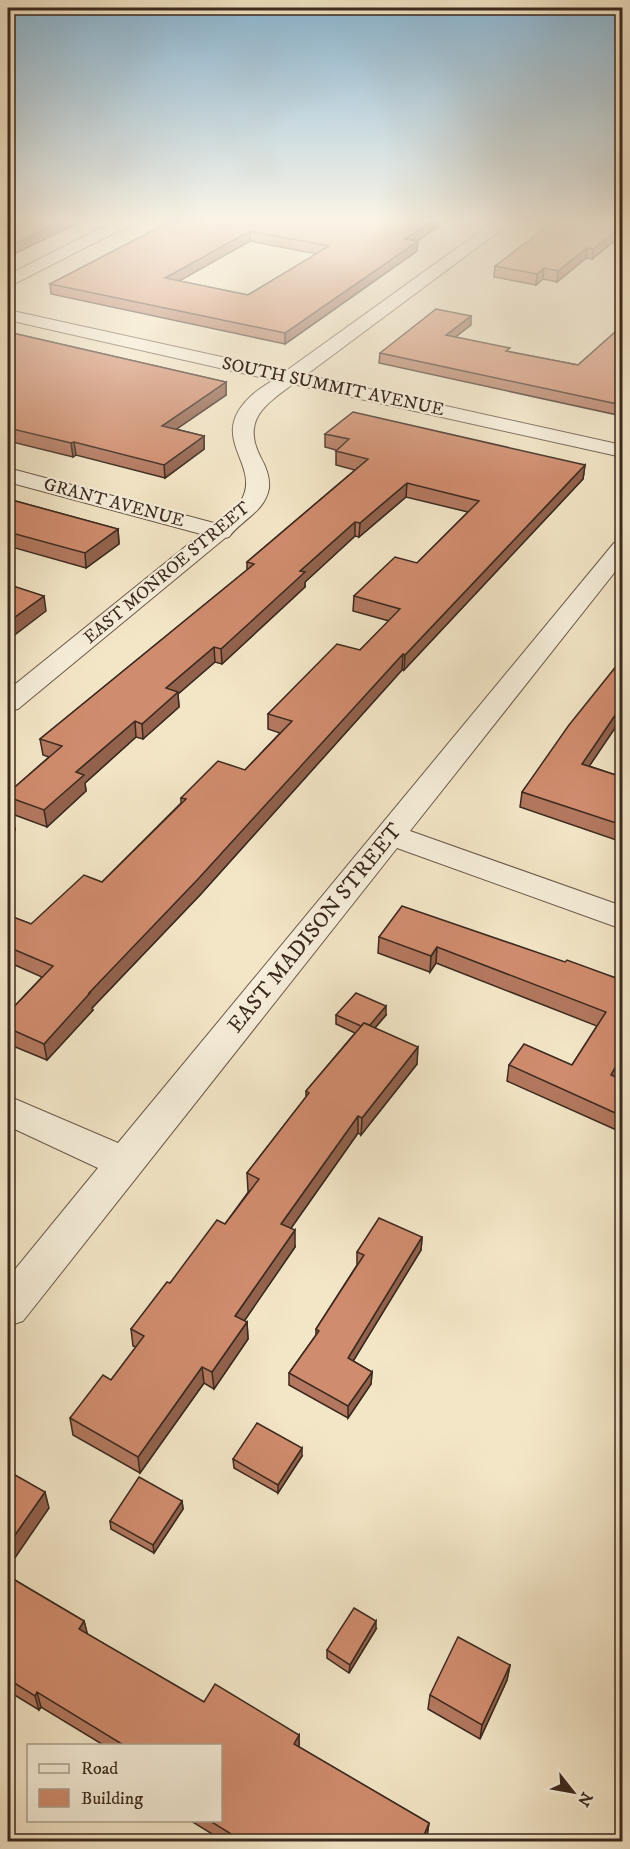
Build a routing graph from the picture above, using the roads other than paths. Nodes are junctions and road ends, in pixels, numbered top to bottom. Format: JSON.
{"nodes":[{"id":1,"x":387,"y":306,"type":"edge"},
{"id":2,"x":8,"y":315,"type":"edge"},
{"id":3,"x":289,"y":377,"type":"junction"},
{"id":4,"x":622,"y":451,"type":"edge"},
{"id":5,"x":8,"y":475,"type":"edge"},
{"id":6,"x":221,"y":532,"type":"junction"},
{"id":7,"x":622,"y":548,"type":"edge"},
{"id":8,"x":8,"y":703,"type":"edge"},
{"id":9,"x":391,"y":835,"type":"junction"},
{"id":10,"x":622,"y":918,"type":"edge"},
{"id":11,"x":8,"y":1110,"type":"edge"},
{"id":12,"x":125,"y":1163,"type":"junction"},
{"id":13,"x":8,"y":1308,"type":"edge"}],
"edges":[{"from":1,"to":3,"type":"street","name":"EAST MONROE STREET"},
{"from":2,"to":3,"type":"street","name":"SOUTH SUMMIT AVENUE"},
{"from":3,"to":4,"type":"street","name":"SOUTH SUMMIT AVENUE"},
{"from":3,"to":6,"type":"street","name":"EAST MONROE STREET"},
{"from":5,"to":6,"type":"street","name":"GRANT AVENUE"},
{"from":6,"to":8,"type":"street","name":"EAST MONROE STREET"},
{"from":7,"to":9,"type":"street","name":"EAST MADISON STREET"},
{"from":9,"to":10,"type":"street"},
{"from":9,"to":12,"type":"street","name":"EAST MADISON STREET"},
{"from":11,"to":12,"type":"street"},
{"from":12,"to":13,"type":"street","name":"EAST MADISON STREET"}]}
